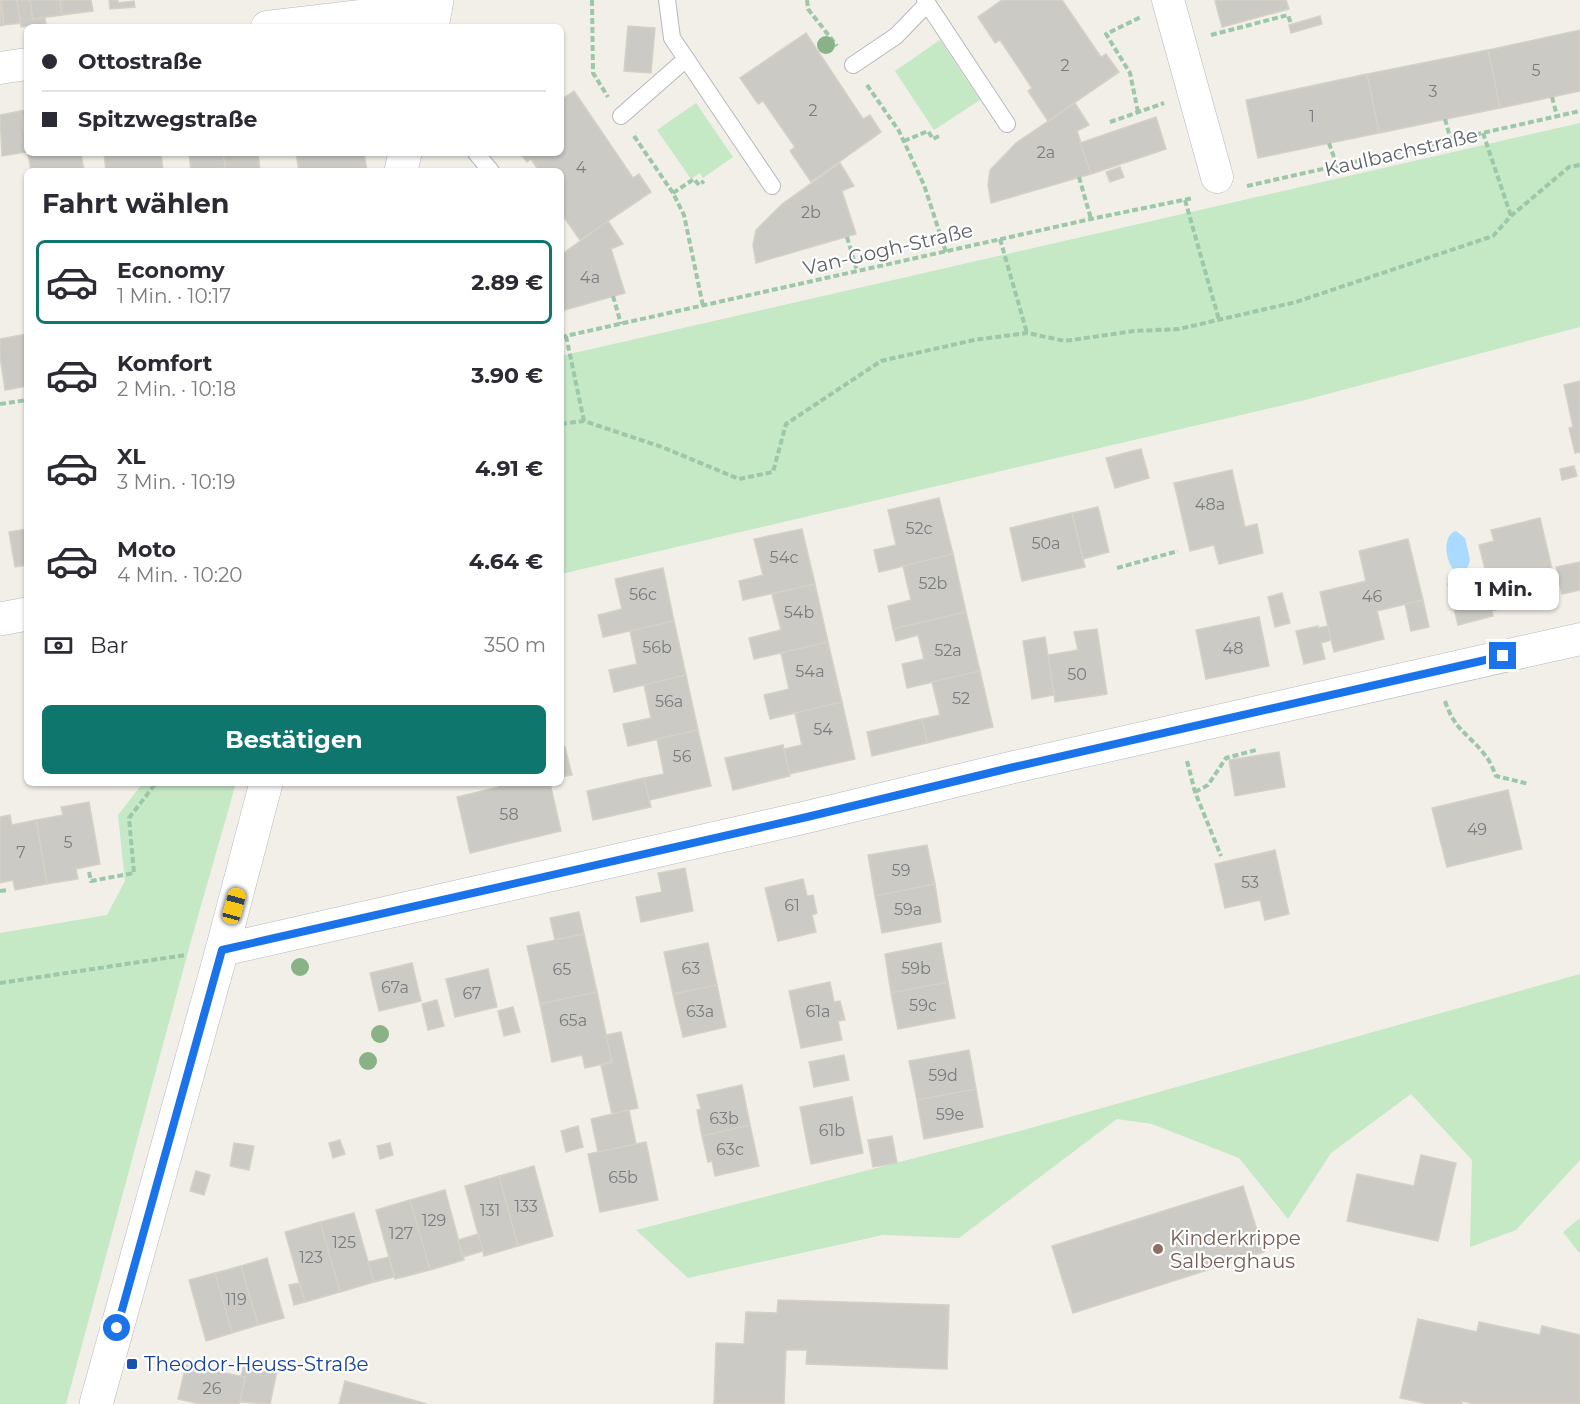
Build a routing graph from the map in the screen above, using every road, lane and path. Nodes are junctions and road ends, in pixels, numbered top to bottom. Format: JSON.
{"nodes":[{"id":1,"x":592,"y":0,"type":"edge"},
{"id":2,"x":668,"y":0,"type":"edge"},
{"id":3,"x":807,"y":0,"type":"edge"},
{"id":4,"x":926,"y":2,"type":"edge"},
{"id":5,"x":1168,"y":2,"type":"edge"},
{"id":6,"x":435,"y":11,"type":"edge"},
{"id":7,"x":298,"y":24,"type":"edge"},
{"id":8,"x":1292,"y":24,"type":"dead end"},
{"id":9,"x":1179,"y":43,"type":"junction"},
{"id":10,"x":686,"y":59,"type":"junction"},
{"id":11,"x":24,"y":64,"type":"edge"},
{"id":12,"x":853,"y":65,"type":"junction"},
{"id":13,"x":0,"y":68,"type":"edge"},
{"id":14,"x":1194,"y":94,"type":"junction"},
{"id":15,"x":1552,"y":97,"type":"dead end"},
{"id":16,"x":1580,"y":111,"type":"edge"},
{"id":17,"x":1138,"y":112,"type":"junction"},
{"id":18,"x":621,"y":116,"type":"junction"},
{"id":19,"x":1557,"y":116,"type":"junction"},
{"id":20,"x":1444,"y":119,"type":"dead end"},
{"id":21,"x":1110,"y":122,"type":"dead end"},
{"id":22,"x":1007,"y":124,"type":"dead end"},
{"id":23,"x":1483,"y":133,"type":"junction"},
{"id":24,"x":939,"y":136,"type":"dead end"},
{"id":25,"x":904,"y":141,"type":"junction"},
{"id":26,"x":1451,"y":141,"type":"junction"},
{"id":27,"x":1329,"y":143,"type":"dead end"},
{"id":28,"x":478,"y":156,"type":"edge"},
{"id":29,"x":1580,"y":165,"type":"edge"},
{"id":30,"x":1337,"y":166,"type":"junction"},
{"id":31,"x":488,"y":168,"type":"edge"},
{"id":32,"x":1079,"y":177,"type":"dead end"},
{"id":33,"x":704,"y":181,"type":"dead end"},
{"id":34,"x":772,"y":186,"type":"dead end"},
{"id":35,"x":1222,"y":187,"type":"junction"},
{"id":36,"x":673,"y":193,"type":"junction"},
{"id":37,"x":1185,"y":200,"type":"junction"},
{"id":38,"x":1511,"y":216,"type":"junction"},
{"id":39,"x":1091,"y":219,"type":"junction"},
{"id":40,"x":847,"y":237,"type":"dead end"},
{"id":41,"x":1000,"y":239,"type":"junction"},
{"id":42,"x":946,"y":252,"type":"junction"},
{"id":43,"x":856,"y":272,"type":"junction"},
{"id":44,"x":613,"y":296,"type":"dead end"},
{"id":45,"x":703,"y":306,"type":"junction"},
{"id":46,"x":1219,"y":320,"type":"junction"},
{"id":47,"x":621,"y":324,"type":"junction"},
{"id":48,"x":1027,"y":333,"type":"junction"},
{"id":49,"x":564,"y":336,"type":"edge"},
{"id":50,"x":564,"y":340,"type":"edge"},
{"id":51,"x":24,"y":400,"type":"edge"},
{"id":52,"x":0,"y":404,"type":"edge"},
{"id":53,"x":584,"y":421,"type":"junction"},
{"id":54,"x":564,"y":424,"type":"edge"},
{"id":55,"x":1178,"y":550,"type":"dead end"},
{"id":56,"x":1117,"y":568,"type":"dead end"},
{"id":57,"x":24,"y":615,"type":"edge"},
{"id":58,"x":0,"y":619,"type":"edge"},
{"id":59,"x":1580,"y":639,"type":"edge"},
{"id":60,"x":1444,"y":695,"type":"dead end"},
{"id":61,"x":1256,"y":750,"type":"dead end"},
{"id":62,"x":1186,"y":759,"type":"dead end"},
{"id":63,"x":1529,"y":784,"type":"dead end"},
{"id":64,"x":154,"y":786,"type":"edge"},
{"id":65,"x":265,"y":786,"type":"edge"},
{"id":66,"x":1195,"y":792,"type":"junction"},
{"id":67,"x":1221,"y":856,"type":"dead end"},
{"id":68,"x":89,"y":872,"type":"dead end"},
{"id":69,"x":9,"y":890,"type":"dead end"},
{"id":70,"x":0,"y":891,"type":"edge"},
{"id":71,"x":222,"y":950,"type":"junction"},
{"id":72,"x":187,"y":955,"type":"dead end"},
{"id":73,"x":0,"y":983,"type":"edge"},
{"id":74,"x":96,"y":1404,"type":"edge"}],
"edges":[{"from":1,"to":18,"type":"path"},
{"from":2,"to":10,"type":"lane"},
{"from":3,"to":12,"type":"path"},
{"from":4,"to":12,"type":"lane"},
{"from":4,"to":22,"type":"lane"},
{"from":5,"to":9,"type":"street"},
{"from":5,"to":17,"type":"path"},
{"from":6,"to":7,"type":"street"},
{"from":8,"to":9,"type":"path"},
{"from":9,"to":14,"type":"street"},
{"from":10,"to":18,"type":"lane"},
{"from":10,"to":34,"type":"lane"},
{"from":11,"to":13,"type":"street"},
{"from":12,"to":25,"type":"path"},
{"from":14,"to":17,"type":"path"},
{"from":14,"to":35,"type":"street"},
{"from":15,"to":19,"type":"path"},
{"from":16,"to":19,"type":"path","name":"Kaulbachstraße"},
{"from":17,"to":21,"type":"path"},
{"from":18,"to":36,"type":"path"},
{"from":19,"to":23,"type":"path","name":"Kaulbachstraße"},
{"from":20,"to":26,"type":"path"},
{"from":23,"to":26,"type":"path","name":"Kaulbachstraße"},
{"from":23,"to":38,"type":"path"},
{"from":24,"to":25,"type":"path"},
{"from":25,"to":42,"type":"path"},
{"from":26,"to":30,"type":"path","name":"Kaulbachstraße"},
{"from":27,"to":30,"type":"path"},
{"from":28,"to":31,"type":"lane"},
{"from":29,"to":38,"type":"path"},
{"from":30,"to":35,"type":"path","name":"Kaulbachstraße"},
{"from":32,"to":39,"type":"path"},
{"from":33,"to":36,"type":"path"},
{"from":35,"to":37,"type":"path","name":"Van-Gogh-Straße"},
{"from":36,"to":45,"type":"path"},
{"from":37,"to":39,"type":"path","name":"Van-Gogh-Straße"},
{"from":37,"to":46,"type":"path"},
{"from":38,"to":46,"type":"path"},
{"from":39,"to":41,"type":"path","name":"Van-Gogh-Straße"},
{"from":40,"to":43,"type":"path"},
{"from":41,"to":42,"type":"path","name":"Van-Gogh-Straße"},
{"from":41,"to":48,"type":"path"},
{"from":42,"to":43,"type":"path","name":"Van-Gogh-Straße"},
{"from":43,"to":45,"type":"path","name":"Van-Gogh-Straße"},
{"from":44,"to":47,"type":"path"},
{"from":45,"to":47,"type":"path","name":"Van-Gogh-Straße"},
{"from":46,"to":48,"type":"path"},
{"from":47,"to":49,"type":"path","name":"Van-Gogh-Straße"},
{"from":48,"to":53,"type":"path"},
{"from":50,"to":53,"type":"path"},
{"from":51,"to":52,"type":"path"},
{"from":53,"to":54,"type":"path"},
{"from":55,"to":56,"type":"path"},
{"from":57,"to":58,"type":"street"},
{"from":59,"to":71,"type":"street"},
{"from":60,"to":63,"type":"path"},
{"from":61,"to":66,"type":"path"},
{"from":62,"to":66,"type":"path"},
{"from":64,"to":68,"type":"path"},
{"from":65,"to":71,"type":"street"},
{"from":66,"to":67,"type":"path"},
{"from":69,"to":70,"type":"path"},
{"from":71,"to":74,"type":"street"},
{"from":72,"to":73,"type":"path"}]}
